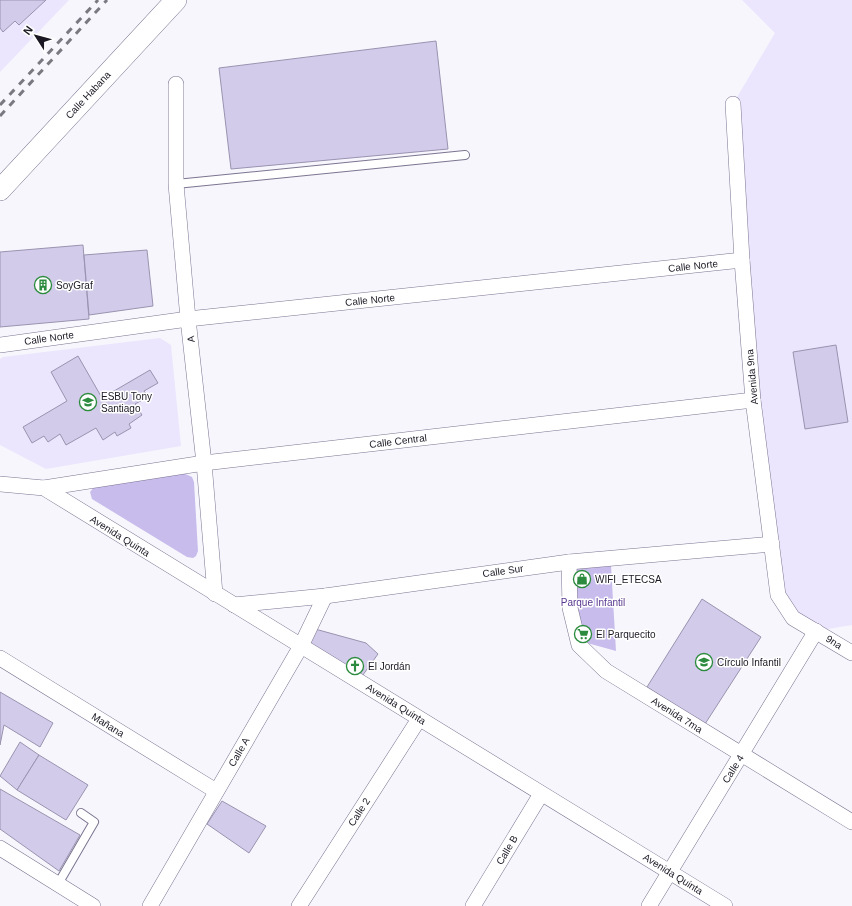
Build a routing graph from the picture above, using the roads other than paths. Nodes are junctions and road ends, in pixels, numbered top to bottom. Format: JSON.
{"nodes":[{"id":1,"x":176,"y":0,"type":"edge"},
{"id":2,"x":176,"y":84,"type":"dead end"},
{"id":3,"x":733,"y":104,"type":"dead end"},
{"id":4,"x":465,"y":155,"type":"dead end"},
{"id":5,"x":176,"y":184,"type":"junction"},
{"id":6,"x":0,"y":190,"type":"edge"},
{"id":7,"x":742,"y":260,"type":"junction"},
{"id":8,"x":188,"y":319,"type":"junction"},
{"id":9,"x":0,"y":345,"type":"edge"},
{"id":10,"x":753,"y":400,"type":"junction"},
{"id":11,"x":204,"y":464,"type":"junction"},
{"id":12,"x":0,"y":484,"type":"edge"},
{"id":13,"x":44,"y":488,"type":"junction"},
{"id":14,"x":772,"y":544,"type":"junction"},
{"id":15,"x":569,"y":562,"type":"junction"},
{"id":16,"x":214,"y":594,"type":"junction"},
{"id":17,"x":325,"y":596,"type":"junction"},
{"id":18,"x":234,"y":605,"type":"junction"},
{"id":19,"x":816,"y":631,"type":"junction"},
{"id":20,"x":302,"y":646,"type":"junction"},
{"id":21,"x":852,"y":653,"type":"edge"},
{"id":22,"x":0,"y":658,"type":"edge"},
{"id":23,"x":420,"y":719,"type":"junction"},
{"id":24,"x":742,"y":755,"type":"junction"},
{"id":25,"x":216,"y":791,"type":"junction"},
{"id":26,"x":541,"y":794,"type":"junction"},
{"id":27,"x":81,"y":813,"type":"dead end"},
{"id":28,"x":852,"y":822,"type":"edge"},
{"id":29,"x":0,"y":848,"type":"edge"},
{"id":30,"x":670,"y":872,"type":"junction"},
{"id":31,"x":58,"y":884,"type":"junction"},
{"id":32,"x":93,"y":906,"type":"edge"},
{"id":33,"x":150,"y":906,"type":"edge"},
{"id":34,"x":299,"y":906,"type":"edge"},
{"id":35,"x":473,"y":906,"type":"edge"},
{"id":36,"x":649,"y":906,"type":"edge"},
{"id":37,"x":725,"y":906,"type":"edge"}],
"edges":[{"from":1,"to":6,"type":"street","name":"Calle Habana"},
{"from":2,"to":5,"type":"street","name":"A"},
{"from":3,"to":7,"type":"street","name":"Avenida 9na"},
{"from":4,"to":5,"type":"lane"},
{"from":5,"to":8,"type":"street","name":"A"},
{"from":7,"to":8,"type":"street","name":"Calle Norte"},
{"from":7,"to":10,"type":"street","name":"Avenida 9na"},
{"from":8,"to":9,"type":"street","name":"Calle Norte"},
{"from":8,"to":11,"type":"street","name":"A"},
{"from":10,"to":11,"type":"street","name":"Calle Central"},
{"from":10,"to":14,"type":"street","name":"Avenida 9na"},
{"from":11,"to":13,"type":"street","name":"Calle Central"},
{"from":11,"to":16,"type":"street","name":"A"},
{"from":12,"to":13,"type":"street","name":"Avenida Quinta"},
{"from":13,"to":16,"type":"street","name":"Avenida Quinta"},
{"from":14,"to":15,"type":"street","name":"Calle Sur"},
{"from":14,"to":19,"type":"street","name":"Avenida 9na"},
{"from":15,"to":17,"type":"street","name":"Calle Sur"},
{"from":15,"to":24,"type":"street","name":"Avenida 7ma"},
{"from":16,"to":18,"type":"street","name":"Avenida Quinta"},
{"from":17,"to":18,"type":"street","name":"Calle Sur"},
{"from":17,"to":20,"type":"street","name":"Calle A"},
{"from":18,"to":20,"type":"street","name":"Avenida Quinta"},
{"from":19,"to":21,"type":"street","name":"9na"},
{"from":19,"to":24,"type":"street","name":"Calle 4"},
{"from":20,"to":23,"type":"street","name":"Avenida Quinta"},
{"from":20,"to":25,"type":"street","name":"Calle A"},
{"from":22,"to":25,"type":"street","name":"Mañana"},
{"from":23,"to":26,"type":"street","name":"Avenida Quinta"},
{"from":23,"to":34,"type":"street","name":"Calle 2"},
{"from":24,"to":28,"type":"street","name":"Avenida 7ma"},
{"from":24,"to":30,"type":"street","name":"Calle 4"},
{"from":25,"to":33,"type":"street","name":"Calle A"},
{"from":26,"to":30,"type":"street","name":"Avenida Quinta"},
{"from":26,"to":35,"type":"street","name":"Calle B"},
{"from":27,"to":31,"type":"lane"},
{"from":29,"to":31,"type":"street"},
{"from":30,"to":36,"type":"street","name":"Calle 4"},
{"from":30,"to":37,"type":"street","name":"Avenida Quinta"},
{"from":31,"to":32,"type":"street"}]}
